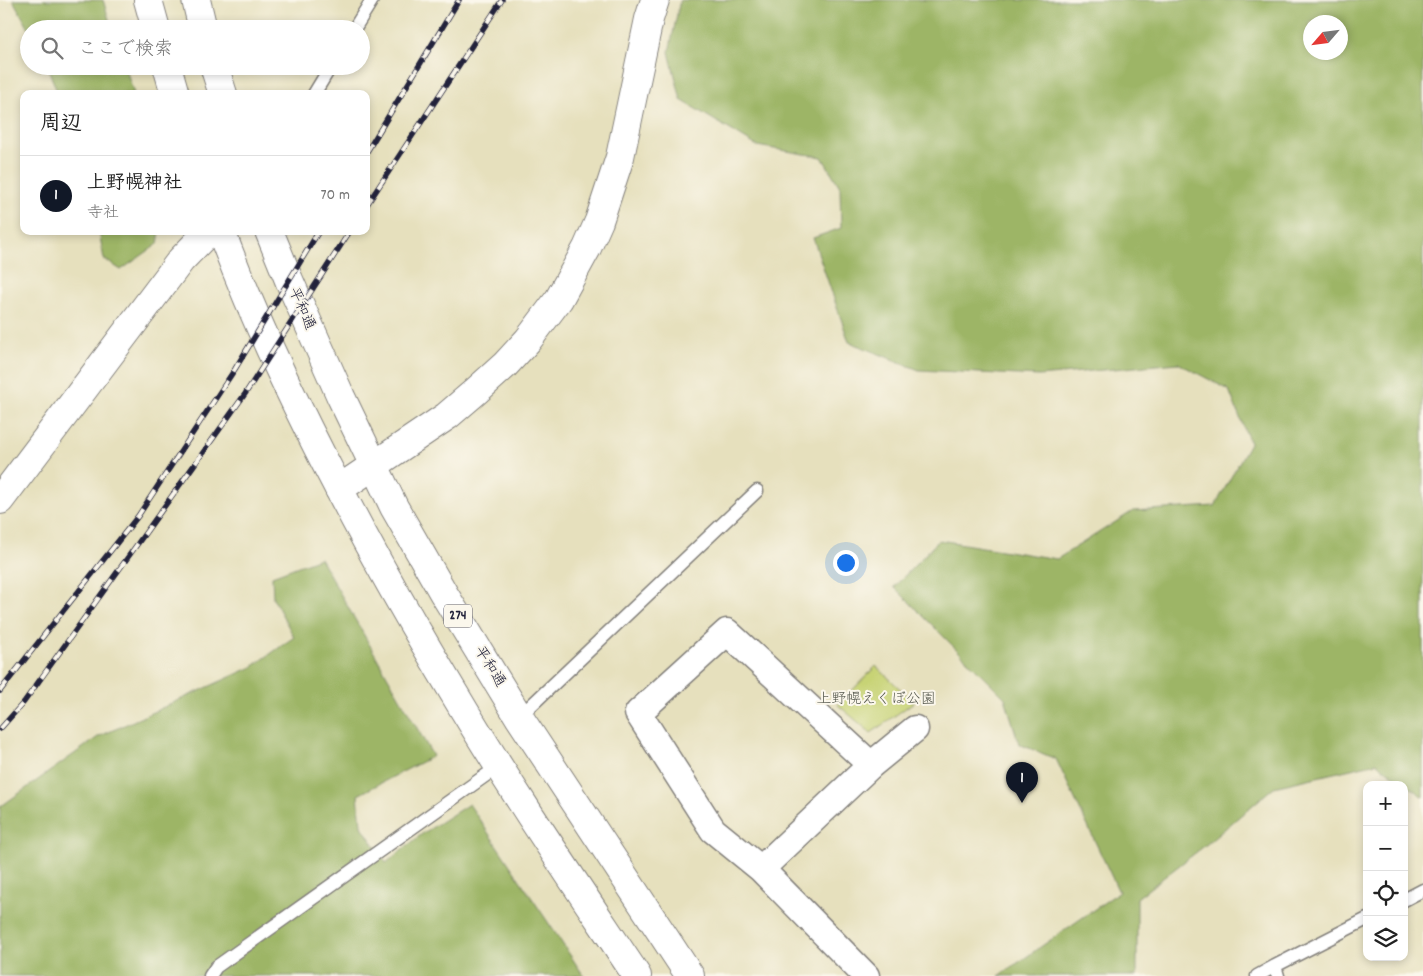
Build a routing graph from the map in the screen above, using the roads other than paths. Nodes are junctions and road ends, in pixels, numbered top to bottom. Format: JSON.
{"nodes":[{"id":1,"x":148,"y":0,"type":"edge"},
{"id":2,"x":196,"y":0,"type":"edge"},
{"id":3,"x":372,"y":0,"type":"edge"},
{"id":4,"x":655,"y":0,"type":"edge"},
{"id":5,"x":154,"y":20,"type":"edge"},
{"id":6,"x":201,"y":20,"type":"edge"},
{"id":7,"x":360,"y":20,"type":"edge"},
{"id":8,"x":170,"y":75,"type":"edge"},
{"id":9,"x":217,"y":75,"type":"edge"},
{"id":10,"x":326,"y":75,"type":"edge"},
{"id":11,"x":174,"y":90,"type":"edge"},
{"id":12,"x":222,"y":90,"type":"edge"},
{"id":13,"x":316,"y":90,"type":"edge"},
{"id":14,"x":205,"y":235,"type":"edge"},
{"id":15,"x":223,"y":235,"type":"edge"},
{"id":16,"x":271,"y":235,"type":"edge"},
{"id":17,"x":373,"y":465,"type":"junction"},
{"id":18,"x":339,"y":489,"type":"junction"},
{"id":19,"x":757,"y":491,"type":"dead end"},
{"id":20,"x":0,"y":500,"type":"edge"},
{"id":21,"x":520,"y":716,"type":"junction"},
{"id":22,"x":915,"y":729,"type":"dead end"},
{"id":23,"x":871,"y":765,"type":"junction"},
{"id":24,"x":499,"y":766,"type":"junction"},
{"id":25,"x":761,"y":870,"type":"junction"},
{"id":26,"x":1423,"y":890,"type":"edge"},
{"id":27,"x":1408,"y":898,"type":"edge"},
{"id":28,"x":1363,"y":921,"type":"edge"},
{"id":29,"x":1276,"y":971,"type":"edge"},
{"id":30,"x":210,"y":976,"type":"edge"},
{"id":31,"x":636,"y":976,"type":"edge"},
{"id":32,"x":690,"y":976,"type":"edge"},
{"id":33,"x":866,"y":976,"type":"edge"},
{"id":34,"x":1257,"y":976,"type":"edge"}],
"edges":[{"from":1,"to":5,"type":"main road"},
{"from":2,"to":6,"type":"main road"},
{"from":3,"to":7,"type":"lane"},
{"from":4,"to":17,"type":"main road"},
{"from":8,"to":11,"type":"main road"},
{"from":9,"to":12,"type":"main road"},
{"from":10,"to":13,"type":"lane"},
{"from":14,"to":20,"type":"main road"},
{"from":15,"to":18,"type":"main road"},
{"from":16,"to":17,"type":"main road","name":"平和通","number":"274"},
{"from":17,"to":18,"type":"main road"},
{"from":17,"to":21,"type":"main road","name":"平和通","number":"274"},
{"from":18,"to":24,"type":"main road"},
{"from":19,"to":21,"type":"lane"},
{"from":21,"to":32,"type":"main road","name":"平和通","number":"274"},
{"from":22,"to":23,"type":"street"},
{"from":23,"to":25,"type":"street"},
{"from":23,"to":25,"type":"street"},
{"from":24,"to":30,"type":"lane"},
{"from":24,"to":31,"type":"main road"},
{"from":25,"to":33,"type":"street"},
{"from":26,"to":27,"type":"lane"},
{"from":28,"to":29,"type":"lane"},
{"from":29,"to":34,"type":"lane"}]}
